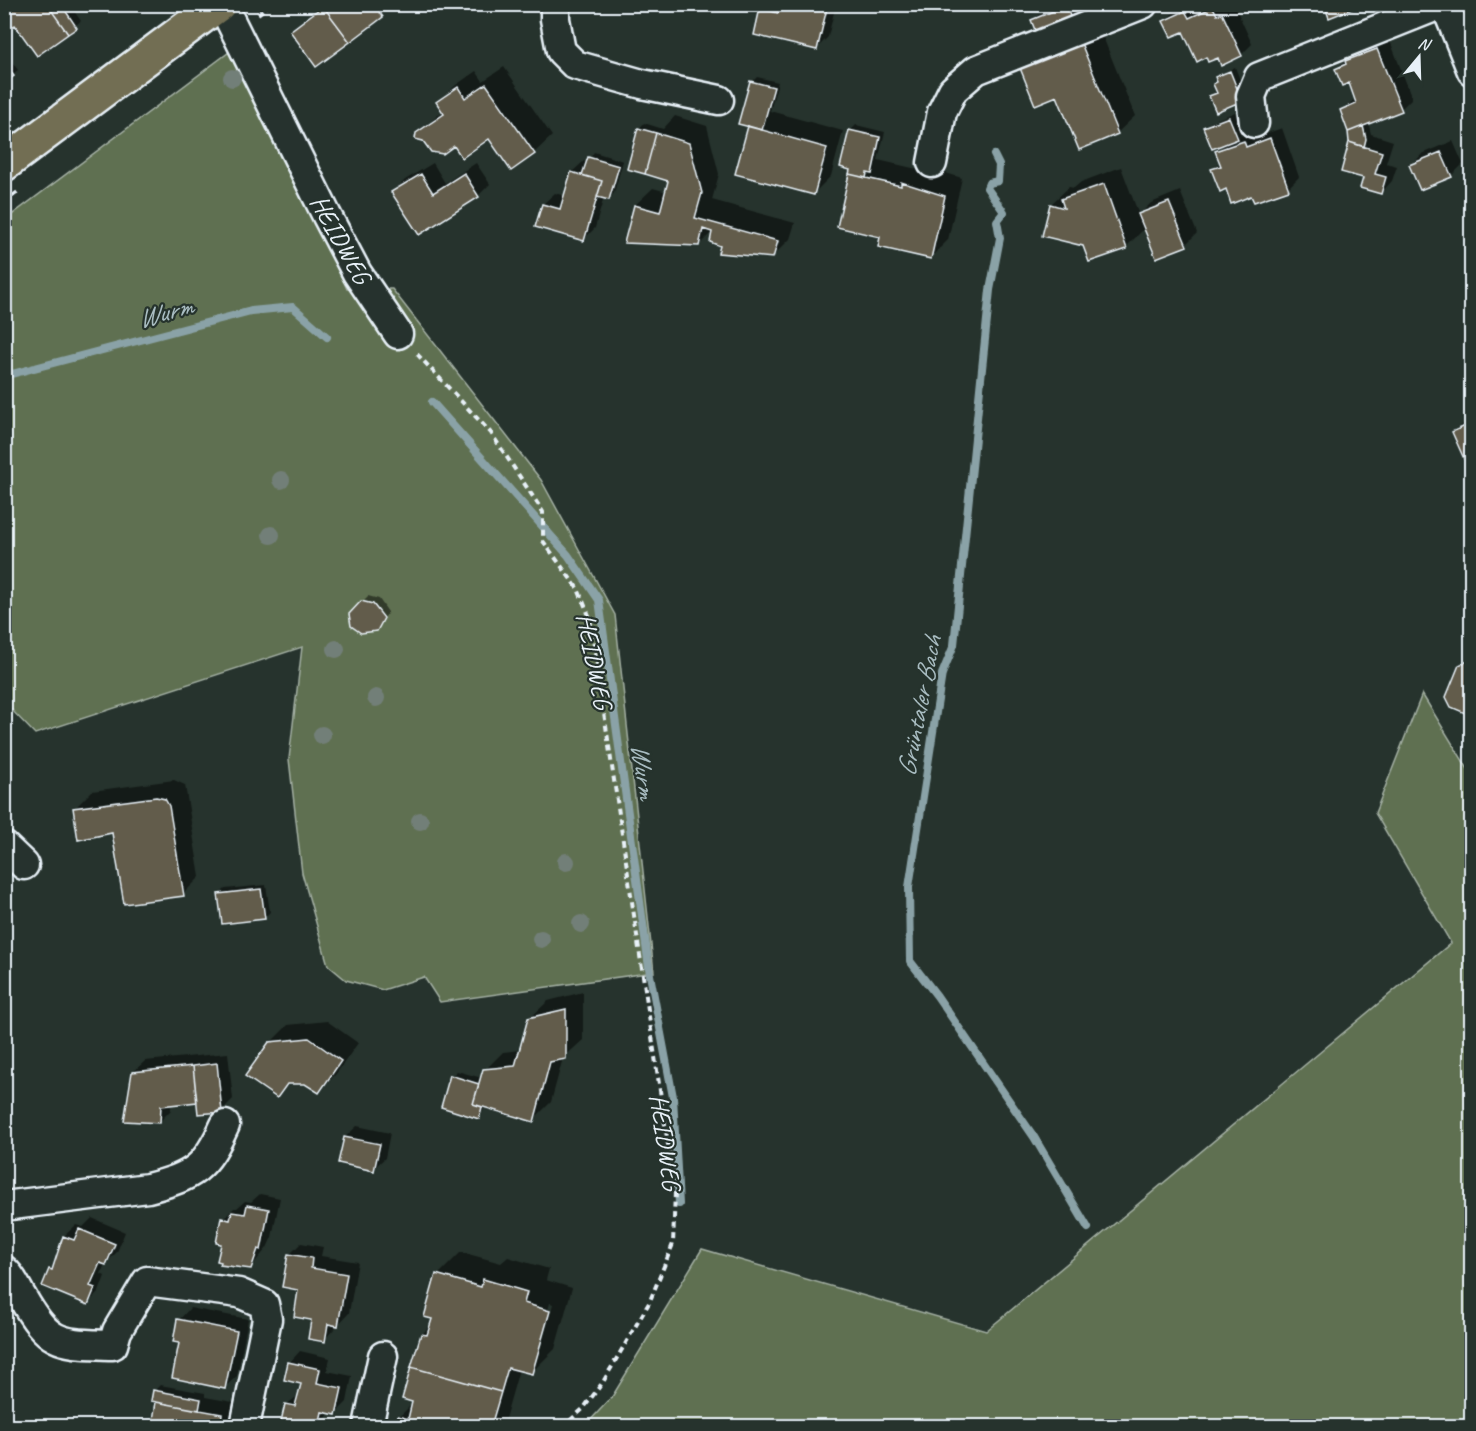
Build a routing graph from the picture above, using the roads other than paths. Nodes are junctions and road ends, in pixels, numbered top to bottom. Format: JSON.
{"nodes":[{"id":1,"x":221,"y":4,"type":"edge"},
{"id":2,"x":555,"y":4,"type":"edge"},
{"id":3,"x":1143,"y":4,"type":"edge"},
{"id":4,"x":1444,"y":4,"type":"edge"},
{"id":5,"x":1472,"y":71,"type":"edge"},
{"id":6,"x":719,"y":100,"type":"dead end"},
{"id":7,"x":1254,"y":123,"type":"dead end"},
{"id":8,"x":932,"y":163,"type":"dead end"},
{"id":9,"x":4,"y":164,"type":"edge"},
{"id":10,"x":398,"y":333,"type":"road end"},
{"id":11,"x":225,"y":1125,"type":"dead end"},
{"id":12,"x":4,"y":1206,"type":"edge"},
{"id":13,"x":4,"y":1270,"type":"edge"},
{"id":14,"x":383,"y":1356,"type":"dead end"},
{"id":15,"x":245,"y":1426,"type":"edge"},
{"id":16,"x":368,"y":1426,"type":"edge"}],
"edges":[{"from":1,"to":9,"type":"main road"},
{"from":1,"to":10,"type":"street","name":"HEIDWEG"},
{"from":2,"to":6,"type":"street"},
{"from":3,"to":8,"type":"street"},
{"from":4,"to":5,"type":"street"},
{"from":4,"to":7,"type":"street"},
{"from":11,"to":12,"type":"street"},
{"from":13,"to":15,"type":"street"},
{"from":14,"to":16,"type":"street"}]}
